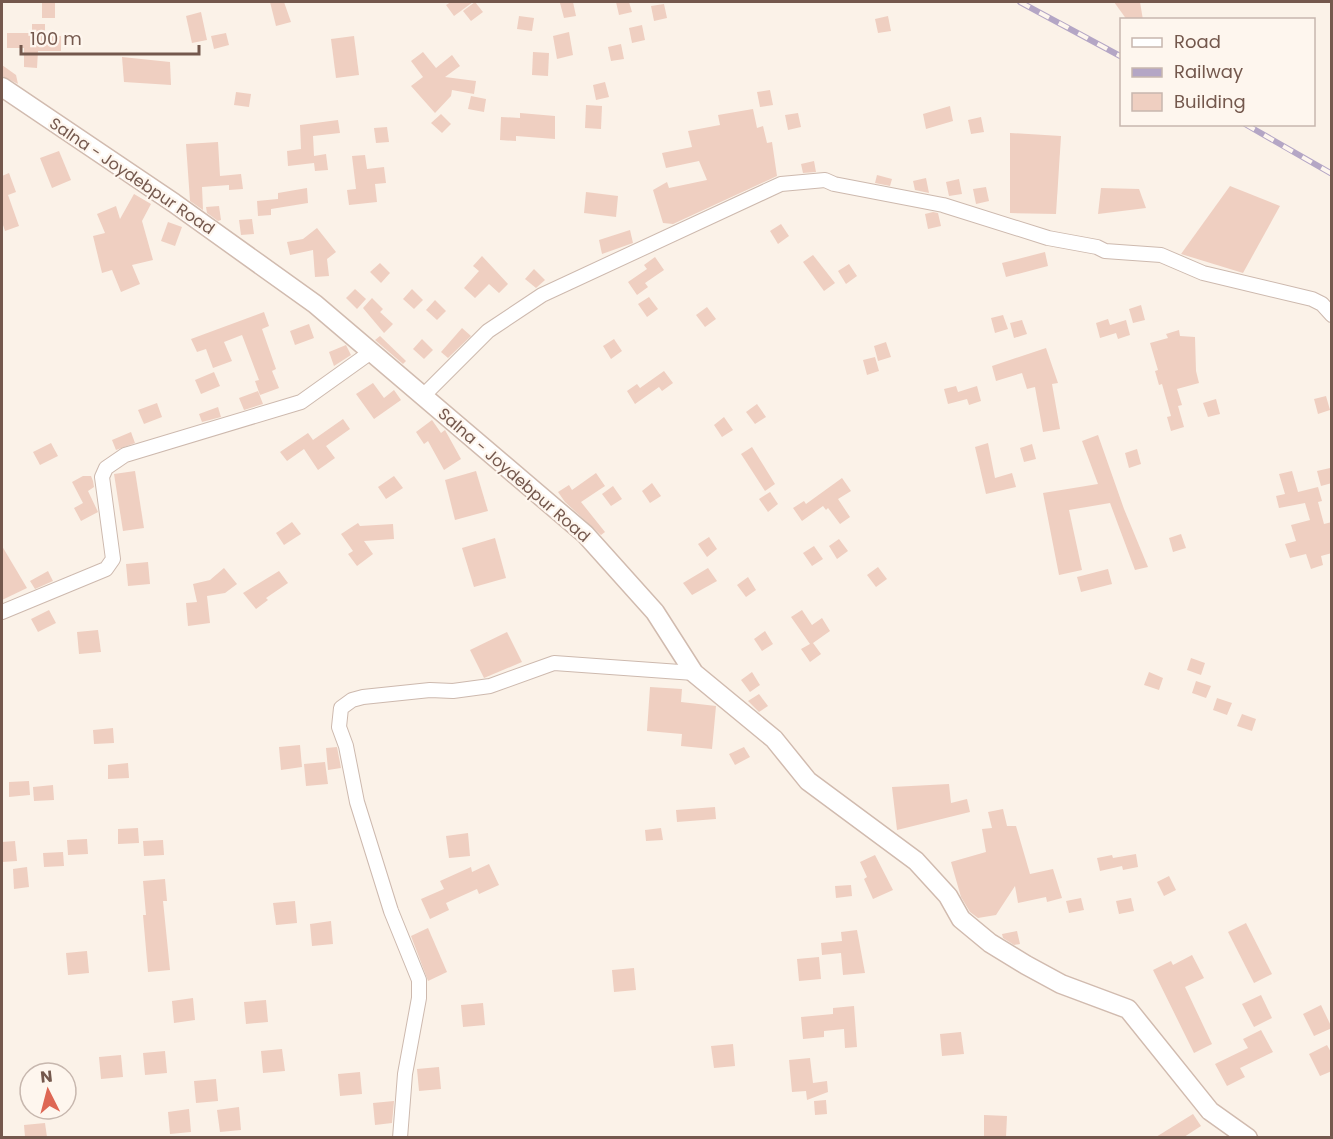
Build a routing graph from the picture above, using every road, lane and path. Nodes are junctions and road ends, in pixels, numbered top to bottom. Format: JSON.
{"nodes":[{"id":1,"x":2,"y":87,"type":"edge"},
{"id":2,"x":1332,"y":315,"type":"edge"},
{"id":3,"x":371,"y":352,"type":"junction"},
{"id":4,"x":423,"y":396,"type":"junction"},
{"id":5,"x":2,"y":612,"type":"edge"},
{"id":6,"x":694,"y":673,"type":"junction"},
{"id":7,"x":400,"y":1137,"type":"edge"},
{"id":8,"x":1248,"y":1137,"type":"edge"}],
"edges":[{"from":1,"to":3,"type":"main road","name":"Salna - Joydebpur Road"},
{"from":2,"to":4,"type":"street"},
{"from":3,"to":4,"type":"main road","name":"Salna - Joydebpur Road"},
{"from":3,"to":5,"type":"street"},
{"from":4,"to":6,"type":"main road","name":"Salna - Joydebpur Road"},
{"from":6,"to":7,"type":"street"},
{"from":6,"to":8,"type":"main road","name":"Salna - Joydebpur Road"}]}
